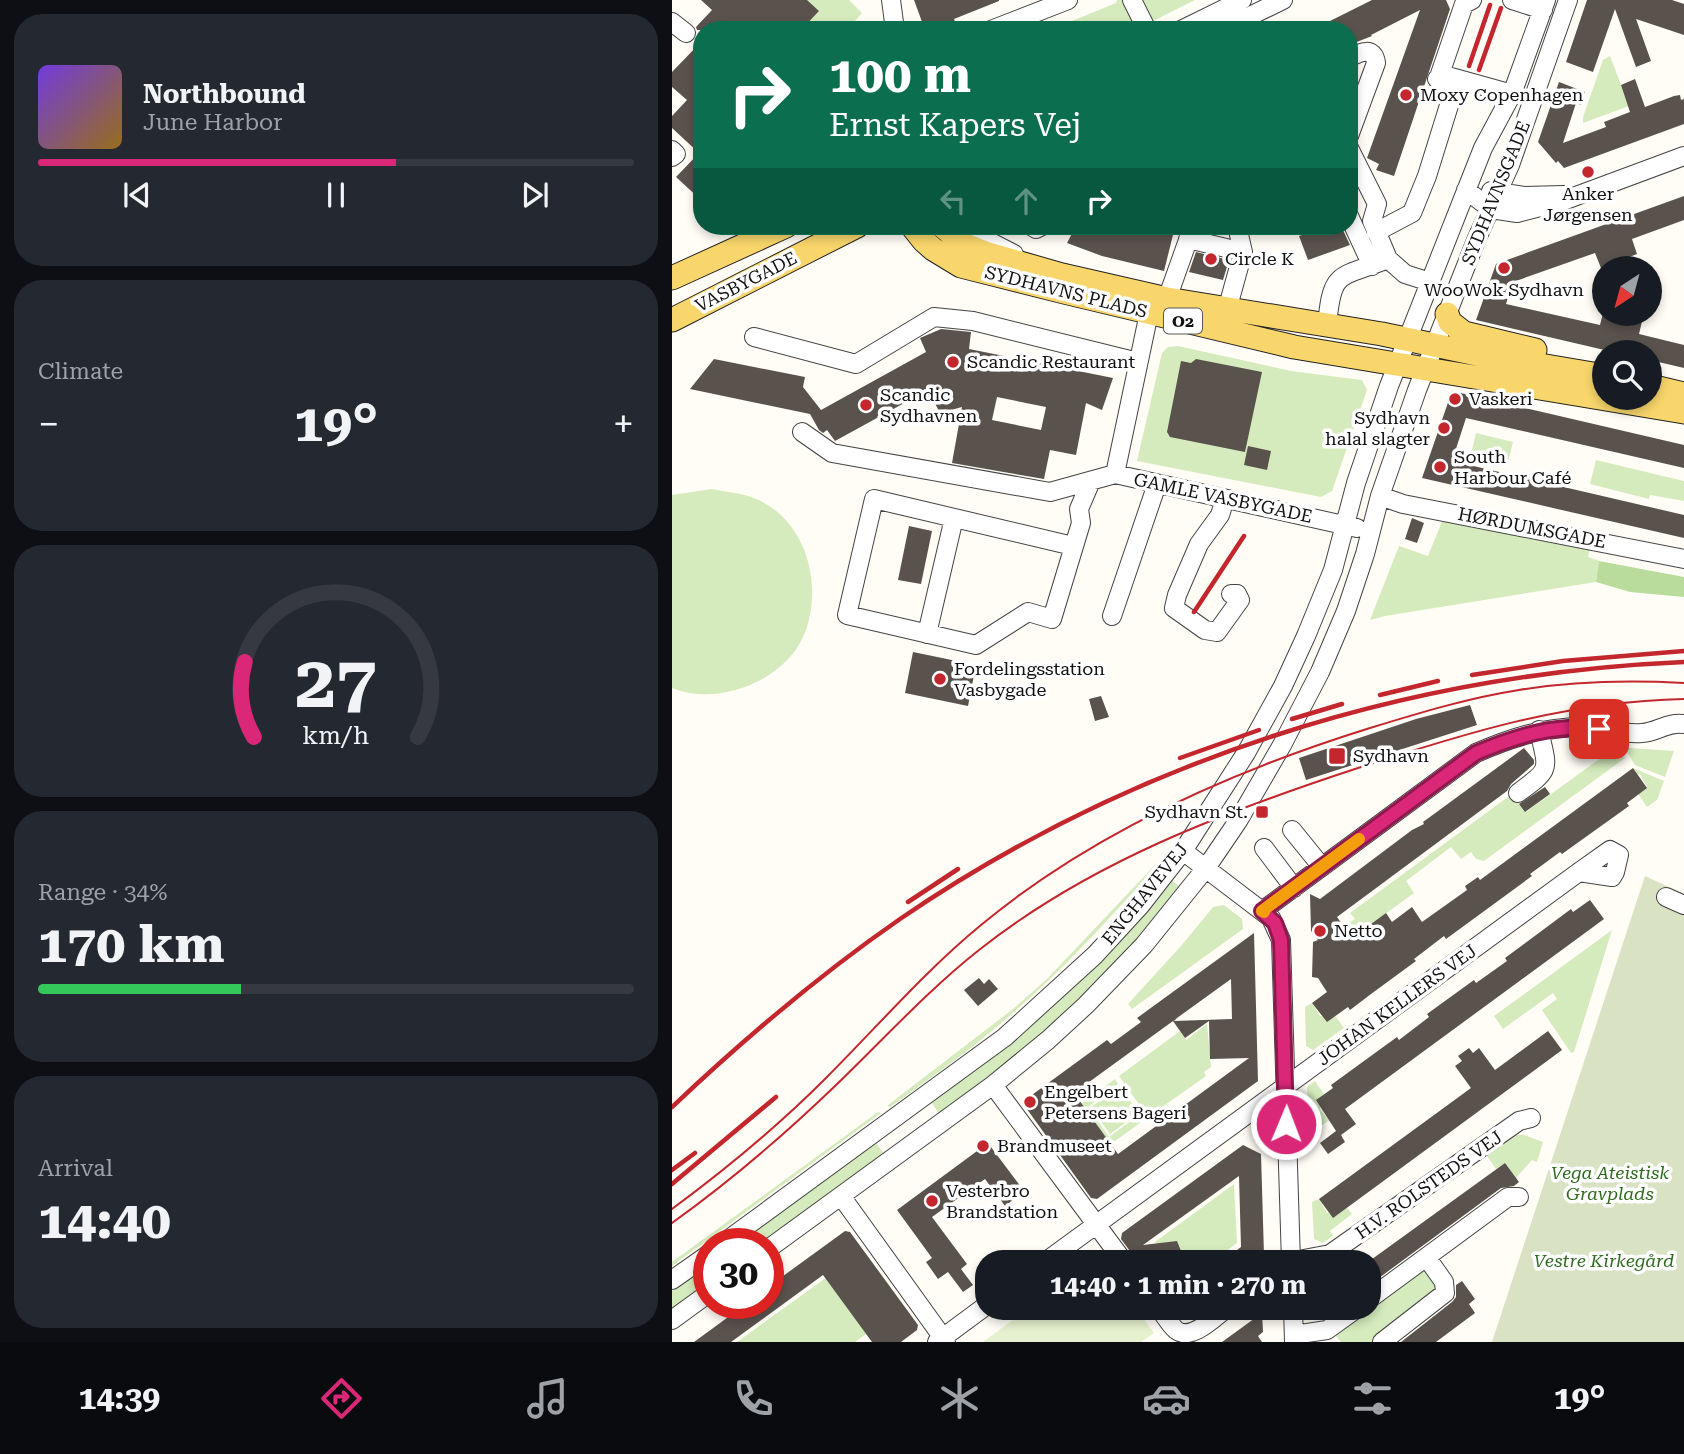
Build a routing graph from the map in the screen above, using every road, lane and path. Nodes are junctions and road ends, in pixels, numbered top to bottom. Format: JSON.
{"nodes":[{"id":1,"x":891,"y":0,"type":"edge"},
{"id":2,"x":1068,"y":0,"type":"edge"},
{"id":3,"x":1132,"y":0,"type":"edge"},
{"id":4,"x":1242,"y":0,"type":"edge"},
{"id":5,"x":1283,"y":0,"type":"edge"},
{"id":6,"x":1472,"y":0,"type":"edge"},
{"id":7,"x":1512,"y":0,"type":"edge"},
{"id":8,"x":1568,"y":0,"type":"edge"},
{"id":9,"x":1544,"y":5,"type":"edge"},
{"id":10,"x":894,"y":21,"type":"edge"},
{"id":11,"x":1014,"y":21,"type":"edge"},
{"id":12,"x":1142,"y":21,"type":"edge"},
{"id":13,"x":1199,"y":21,"type":"edge"},
{"id":14,"x":1240,"y":21,"type":"edge"},
{"id":15,"x":1358,"y":54,"type":"edge"},
{"id":16,"x":1438,"y":75,"type":"junction"},
{"id":17,"x":1512,"y":94,"type":"junction"},
{"id":18,"x":1358,"y":112,"type":"edge"},
{"id":19,"x":672,"y":150,"type":"edge"},
{"id":20,"x":1684,"y":156,"type":"edge"},
{"id":21,"x":672,"y":158,"type":"edge"},
{"id":22,"x":1358,"y":166,"type":"edge"},
{"id":23,"x":1466,"y":190,"type":"junction"},
{"id":24,"x":1500,"y":191,"type":"junction"},
{"id":25,"x":1576,"y":195,"type":"junction"},
{"id":26,"x":1491,"y":209,"type":"junction"},
{"id":27,"x":1358,"y":230,"type":"edge"},
{"id":28,"x":1376,"y":232,"type":"junction"},
{"id":29,"x":766,"y":235,"type":"edge"},
{"id":30,"x":839,"y":235,"type":"edge"},
{"id":31,"x":919,"y":235,"type":"edge"},
{"id":32,"x":953,"y":235,"type":"edge"},
{"id":33,"x":981,"y":235,"type":"edge"},
{"id":34,"x":1190,"y":235,"type":"edge"},
{"id":35,"x":1198,"y":235,"type":"edge"},
{"id":36,"x":1239,"y":235,"type":"edge"},
{"id":37,"x":1243,"y":253,"type":"junction"},
{"id":38,"x":1380,"y":263,"type":"junction"},
{"id":39,"x":1062,"y":275,"type":"junction"},
{"id":40,"x":672,"y":278,"type":"edge"},
{"id":41,"x":1430,"y":282,"type":"junction"},
{"id":42,"x":1158,"y":306,"type":"junction"},
{"id":43,"x":1227,"y":310,"type":"junction"},
{"id":44,"x":1447,"y":314,"type":"junction"},
{"id":45,"x":672,"y":320,"type":"edge"},
{"id":46,"x":1327,"y":326,"type":"junction"},
{"id":47,"x":754,"y":337,"type":"dead end"},
{"id":48,"x":1407,"y":339,"type":"junction"},
{"id":49,"x":1434,"y":345,"type":"junction"},
{"id":50,"x":1139,"y":362,"type":"junction"},
{"id":51,"x":1398,"y":363,"type":"junction"},
{"id":52,"x":1425,"y":368,"type":"junction"},
{"id":53,"x":1592,"y":368,"type":"edge"},
{"id":54,"x":1592,"y":372,"type":"edge"},
{"id":55,"x":1662,"y":389,"type":"edge"},
{"id":56,"x":1684,"y":394,"type":"edge"},
{"id":57,"x":1684,"y":412,"type":"edge"},
{"id":58,"x":802,"y":432,"type":"dead end"},
{"id":59,"x":1115,"y":474,"type":"junction"},
{"id":60,"x":1091,"y":481,"type":"junction"},
{"id":61,"x":1157,"y":484,"type":"junction"},
{"id":62,"x":1380,"y":496,"type":"junction"},
{"id":63,"x":1225,"y":499,"type":"junction"},
{"id":64,"x":954,"y":518,"type":"junction"},
{"id":65,"x":1345,"y":525,"type":"junction"},
{"id":66,"x":1371,"y":531,"type":"junction"},
{"id":67,"x":1073,"y":546,"type":"junction"},
{"id":68,"x":1684,"y":559,"type":"edge"},
{"id":69,"x":1231,"y":594,"type":"dead end"},
{"id":70,"x":1112,"y":616,"type":"dead end"},
{"id":71,"x":927,"y":634,"type":"junction"},
{"id":72,"x":1684,"y":724,"type":"edge"},
{"id":73,"x":1539,"y":730,"type":"junction"},
{"id":74,"x":1518,"y":793,"type":"dead end"},
{"id":75,"x":1292,"y":830,"type":"dead end"},
{"id":76,"x":1264,"y":848,"type":"dead end"},
{"id":77,"x":1183,"y":851,"type":"junction"},
{"id":78,"x":1322,"y":867,"type":"junction"},
{"id":79,"x":1206,"y":869,"type":"junction"},
{"id":80,"x":1578,"y":872,"type":"dead end"},
{"id":81,"x":1294,"y":888,"type":"junction"},
{"id":82,"x":1665,"y":897,"type":"dead end"},
{"id":83,"x":1684,"y":905,"type":"edge"},
{"id":84,"x":1262,"y":911,"type":"junction"},
{"id":85,"x":993,"y":1085,"type":"junction"},
{"id":86,"x":1287,"y":1086,"type":"junction"},
{"id":87,"x":900,"y":1116,"type":"junction"},
{"id":88,"x":1531,"y":1118,"type":"dead end"},
{"id":89,"x":916,"y":1140,"type":"junction"},
{"id":90,"x":841,"y":1196,"type":"junction"},
{"id":91,"x":1518,"y":1197,"type":"dead end"},
{"id":92,"x":1096,"y":1225,"type":"junction"},
{"id":93,"x":744,"y":1228,"type":"edge"},
{"id":94,"x":784,"y":1238,"type":"edge"},
{"id":95,"x":1062,"y":1250,"type":"edge"},
{"id":96,"x":1115,"y":1250,"type":"edge"},
{"id":97,"x":1290,"y":1250,"type":"edge"},
{"id":98,"x":1336,"y":1250,"type":"edge"},
{"id":99,"x":1427,"y":1258,"type":"junction"},
{"id":100,"x":693,"y":1265,"type":"edge"},
{"id":101,"x":672,"y":1280,"type":"edge"},
{"id":102,"x":1381,"y":1291,"type":"edge"},
{"id":103,"x":693,"y":1305,"type":"edge"},
{"id":104,"x":975,"y":1315,"type":"edge"},
{"id":105,"x":672,"y":1320,"type":"edge"},
{"id":106,"x":1168,"y":1320,"type":"edge"},
{"id":107,"x":1211,"y":1320,"type":"edge"},
{"id":108,"x":1293,"y":1320,"type":"edge"},
{"id":109,"x":1347,"y":1320,"type":"edge"},
{"id":110,"x":1332,"y":1336,"type":"edge"},
{"id":111,"x":1294,"y":1338,"type":"edge"},
{"id":112,"x":942,"y":1341,"type":"edge"},
{"id":113,"x":1382,"y":1342,"type":"edge"}],
"edges":[{"from":1,"to":10,"type":"street"},
{"from":2,"to":11,"type":"street"},
{"from":3,"to":12,"type":"street"},
{"from":4,"to":13,"type":"street"},
{"from":5,"to":14,"type":"street"},
{"from":6,"to":16,"type":"street"},
{"from":7,"to":9,"type":"street"},
{"from":8,"to":24,"type":"street","name":"SYDHAVNSGADE"},
{"from":9,"to":17,"type":"street","name":"SYDHAVNSGADE"},
{"from":15,"to":18,"type":"street"},
{"from":16,"to":17,"type":"street"},
{"from":16,"to":28,"type":"street"},
{"from":17,"to":23,"type":"street","name":"SYDHAVNSGADE"},
{"from":19,"to":21,"type":"street"},
{"from":20,"to":25,"type":"street"},
{"from":22,"to":28,"type":"street"},
{"from":23,"to":24,"type":"street"},
{"from":23,"to":26,"type":"street"},
{"from":23,"to":41,"type":"street","name":"SYDHAVNSGADE"},
{"from":24,"to":25,"type":"street"},
{"from":24,"to":26,"type":"street","name":"SYDHAVNSGADE"},
{"from":25,"to":26,"type":"street"},
{"from":26,"to":44,"type":"street","name":"SYDHAVNSGADE"},
{"from":27,"to":38,"type":"street"},
{"from":28,"to":38,"type":"street"},
{"from":29,"to":40,"type":"main road","name":"VASBYGADE"},
{"from":30,"to":45,"type":"main road","name":"VASBYGADE"},
{"from":31,"to":42,"type":"main road","name":"SYDHAVNS PLADS","number":"O2"},
{"from":32,"to":39,"type":"main road","number":"O2"},
{"from":33,"to":39,"type":"street"},
{"from":34,"to":42,"type":"street","name":"GAMLE VASBYGADE"},
{"from":35,"to":37,"type":"street"},
{"from":36,"to":37,"type":"street"},
{"from":37,"to":43,"type":"street"},
{"from":38,"to":41,"type":"street"},
{"from":38,"to":46,"type":"street"},
{"from":39,"to":42,"type":"main road","name":"SYDHAVNS PLADS","number":"O2"},
{"from":41,"to":48,"type":"street","name":"SYDHAVNSGADE"},
{"from":42,"to":43,"type":"main road","name":"SYDHAVNS PLADS","number":"O2"},
{"from":42,"to":50,"type":"street","name":"GAMLE VASBYGADE"},
{"from":42,"to":51,"type":"main road","name":"SYDHAVNS PLADS","number":"O2"},
{"from":43,"to":46,"type":"main road","name":"SYDHAVNS PLADS","number":"O2"},
{"from":44,"to":49,"type":"street","name":"SYDHAVNSGADE"},
{"from":44,"to":53,"type":"main road"},
{"from":46,"to":48,"type":"main road","name":"SYDHAVNS PLADS","number":"O2"},
{"from":47,"to":50,"type":"street"},
{"from":48,"to":49,"type":"main road","number":"O2"},
{"from":48,"to":51,"type":"street","name":"SYDHAVNSGADE"},
{"from":49,"to":52,"type":"street","name":"SYDHAVNSGADE"},
{"from":49,"to":54,"type":"main road","number":"O2"},
{"from":50,"to":59,"type":"street","name":"GAMLE VASBYGADE"},
{"from":51,"to":52,"type":"main road","number":"O2"},
{"from":51,"to":65,"type":"street","name":"ENGHAVEVEJ"},
{"from":52,"to":57,"type":"main road","number":"O2"},
{"from":52,"to":62,"type":"street","name":"ENGHAVEVEJ"},
{"from":55,"to":56,"type":"main road"},
{"from":58,"to":60,"type":"street"},
{"from":59,"to":60,"type":"street"},
{"from":59,"to":61,"type":"street","name":"GAMLE VASBYGADE"},
{"from":60,"to":67,"type":"street"},
{"from":61,"to":63,"type":"street","name":"GAMLE VASBYGADE"},
{"from":61,"to":70,"type":"street"},
{"from":62,"to":66,"type":"street","name":"ENGHAVEVEJ"},
{"from":62,"to":68,"type":"street","name":"HØRDUMSGADE"},
{"from":63,"to":65,"type":"street","name":"GAMLE VASBYGADE"},
{"from":63,"to":69,"type":"street"},
{"from":64,"to":67,"type":"street"},
{"from":64,"to":71,"type":"street"},
{"from":64,"to":71,"type":"street"},
{"from":65,"to":66,"type":"street","name":"GAMLE VASBYGADE"},
{"from":65,"to":77,"type":"street","name":"ENGHAVEVEJ"},
{"from":66,"to":79,"type":"street","name":"ENGHAVEVEJ"},
{"from":67,"to":71,"type":"street"},
{"from":72,"to":73,"type":"street"},
{"from":73,"to":74,"type":"street"},
{"from":73,"to":78,"type":"street"},
{"from":75,"to":78,"type":"street"},
{"from":76,"to":81,"type":"street"},
{"from":77,"to":79,"type":"street"},
{"from":77,"to":87,"type":"street","name":"ENGHAVEVEJ"},
{"from":78,"to":81,"type":"street"},
{"from":79,"to":84,"type":"street"},
{"from":79,"to":85,"type":"street","name":"ENGHAVEVEJ"},
{"from":80,"to":86,"type":"street","name":"JOHAN KELLERS VEJ"},
{"from":81,"to":84,"type":"street"},
{"from":82,"to":83,"type":"street"},
{"from":84,"to":86,"type":"street"},
{"from":85,"to":89,"type":"street","name":"ENGHAVEVEJ"},
{"from":85,"to":92,"type":"street"},
{"from":86,"to":92,"type":"street","name":"JOHAN KELLERS VEJ"},
{"from":86,"to":97,"type":"street"},
{"from":87,"to":89,"type":"street"},
{"from":87,"to":93,"type":"street","name":"ENGHAVEVEJ"},
{"from":88,"to":98,"type":"street","name":"H.V. ROLSTEDS VEJ"},
{"from":89,"to":90,"type":"street","name":"ENGHAVEVEJ"},
{"from":90,"to":94,"type":"street","name":"ENGHAVEVEJ"},
{"from":90,"to":112,"type":"street"},
{"from":91,"to":99,"type":"street"},
{"from":92,"to":95,"type":"street","name":"JOHAN KELLERS VEJ"},
{"from":92,"to":96,"type":"street"},
{"from":99,"to":102,"type":"street"},
{"from":99,"to":113,"type":"street"},
{"from":100,"to":101,"type":"street"},
{"from":103,"to":105,"type":"street"},
{"from":104,"to":112,"type":"street"},
{"from":106,"to":107,"type":"street"},
{"from":108,"to":111,"type":"street"},
{"from":109,"to":110,"type":"street"},
{"from":110,"to":111,"type":"street"}]}
